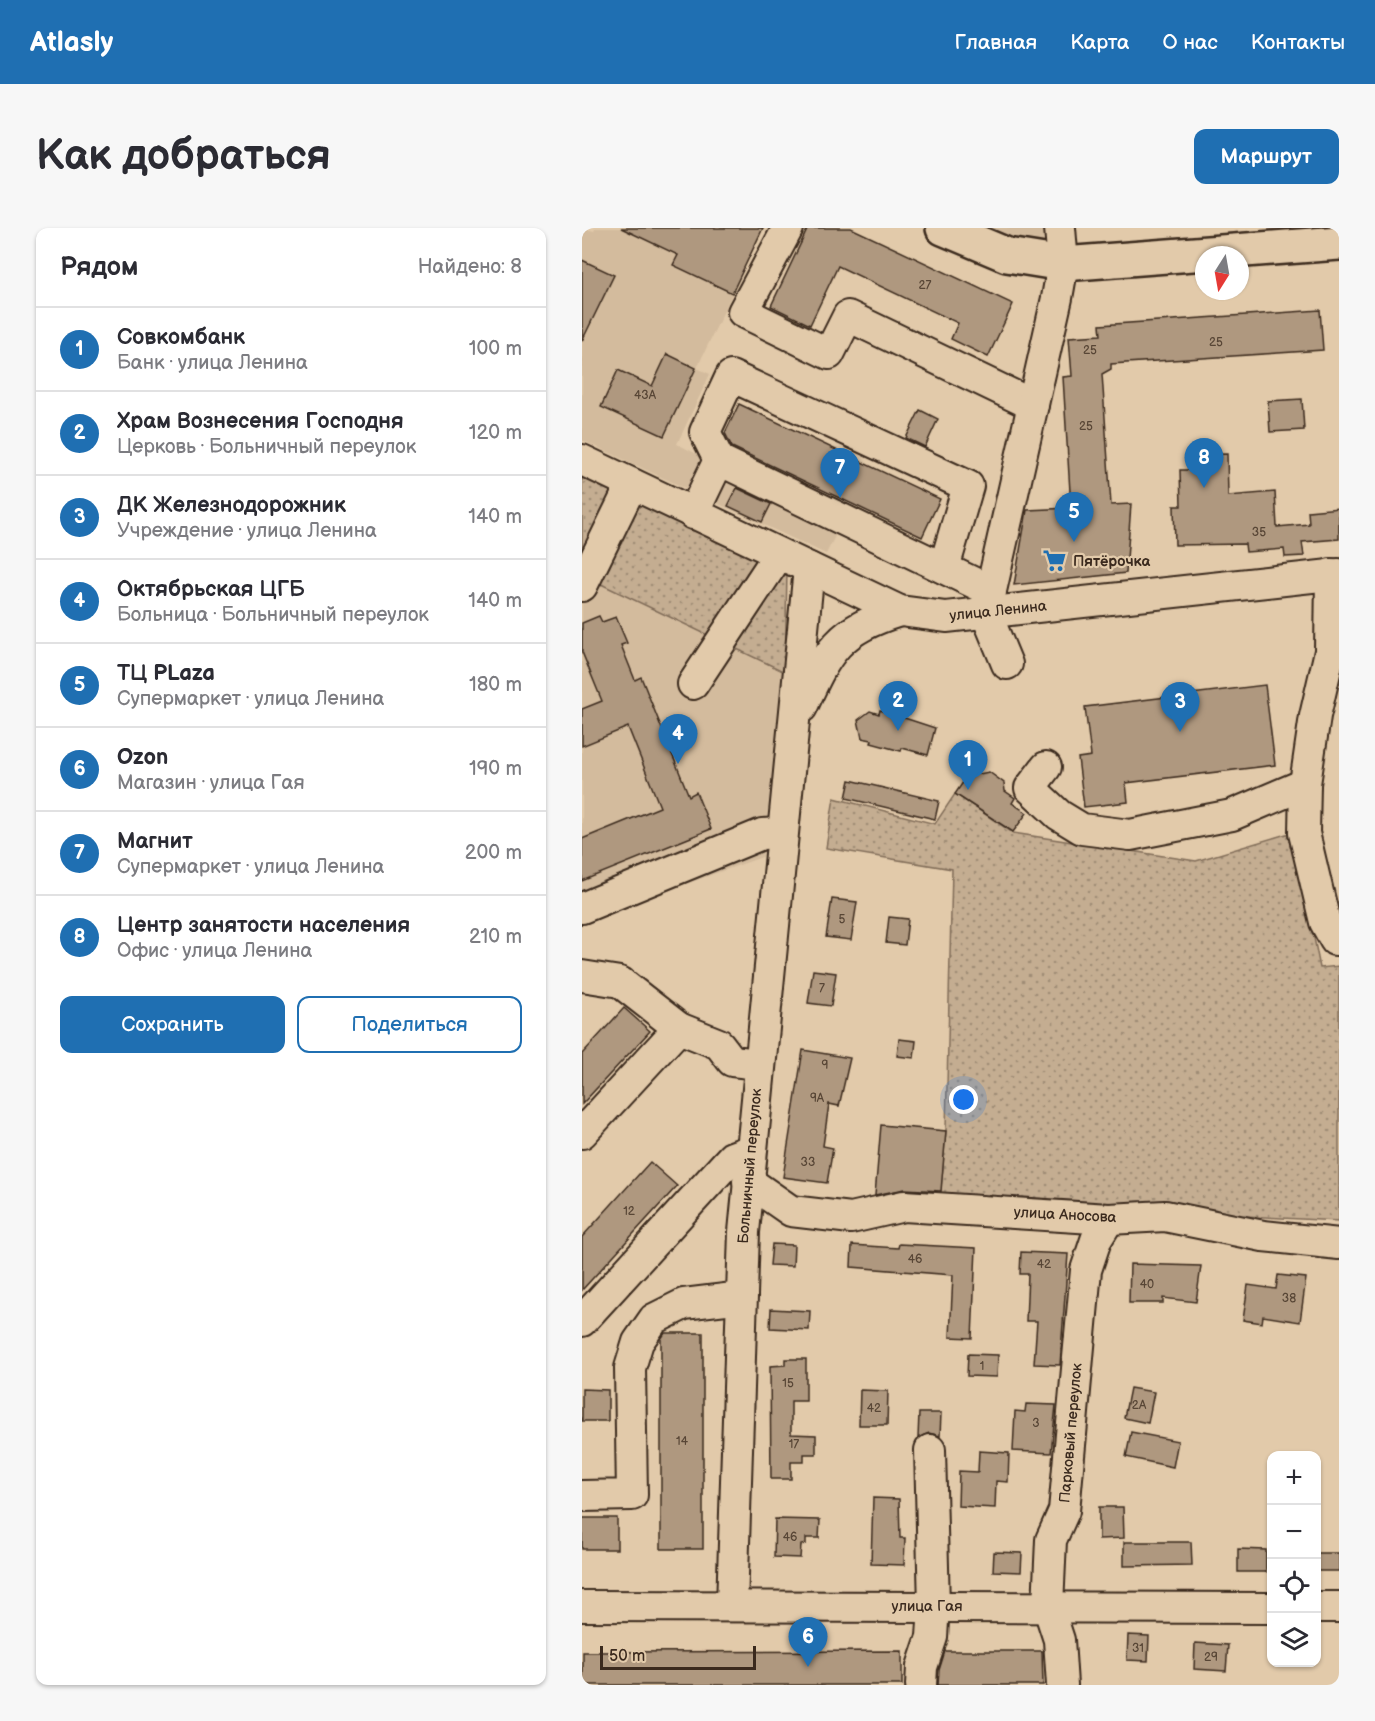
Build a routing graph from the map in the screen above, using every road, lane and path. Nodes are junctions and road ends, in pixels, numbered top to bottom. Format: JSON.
{"nodes":[{"id":1,"x":788,"y":228,"type":"edge"},
{"id":2,"x":943,"y":228,"type":"edge"},
{"id":3,"x":1060,"y":228,"type":"edge"},
{"id":4,"x":1339,"y":243,"type":"edge"},
{"id":5,"x":1063,"y":264,"type":"junction"},
{"id":6,"x":1033,"y":405,"type":"junction"},
{"id":7,"x":582,"y":460,"type":"edge"},
{"id":8,"x":719,"y":460,"type":"junction"},
{"id":9,"x":632,"y":484,"type":"junction"},
{"id":10,"x":693,"y":514,"type":"junction"},
{"id":11,"x":779,"y":554,"type":"junction"},
{"id":12,"x":809,"y":568,"type":"junction"},
{"id":13,"x":944,"y":568,"type":"junction"},
{"id":14,"x":1335,"y":574,"type":"edge"},
{"id":15,"x":582,"y":586,"type":"edge"},
{"id":16,"x":988,"y":602,"type":"junction"},
{"id":17,"x":900,"y":611,"type":"junction"},
{"id":18,"x":1007,"y":664,"type":"dead end"},
{"id":19,"x":693,"y":684,"type":"dead end"},
{"id":20,"x":793,"y":728,"type":"junction"},
{"id":21,"x":1046,"y":767,"type":"dead end"},
{"id":22,"x":1305,"y":784,"type":"junction"},
{"id":23,"x":782,"y":833,"type":"junction"},
{"id":24,"x":582,"y":908,"type":"edge"},
{"id":25,"x":1337,"y":940,"type":"edge"},
{"id":26,"x":582,"y":976,"type":"edge"},
{"id":27,"x":679,"y":1028,"type":"junction"},
{"id":28,"x":759,"y":1064,"type":"junction"},
{"id":29,"x":582,"y":1133,"type":"edge"},
{"id":30,"x":751,"y":1149,"type":"junction"},
{"id":31,"x":748,"y":1181,"type":"junction"},
{"id":32,"x":791,"y":1211,"type":"junction"},
{"id":33,"x":1109,"y":1219,"type":"junction"},
{"id":34,"x":744,"y":1232,"type":"junction"},
{"id":35,"x":1339,"y":1244,"type":"edge"},
{"id":36,"x":742,"y":1297,"type":"junction"},
{"id":37,"x":582,"y":1321,"type":"edge"},
{"id":38,"x":930,"y":1450,"type":"dead end"},
{"id":39,"x":582,"y":1496,"type":"edge"},
{"id":40,"x":582,"y":1606,"type":"edge"},
{"id":41,"x":732,"y":1606,"type":"junction"},
{"id":42,"x":934,"y":1606,"type":"junction"},
{"id":43,"x":1048,"y":1606,"type":"junction"},
{"id":44,"x":1339,"y":1606,"type":"edge"},
{"id":45,"x":1321,"y":1607,"type":"edge"},
{"id":46,"x":1267,"y":1608,"type":"edge"},
{"id":47,"x":921,"y":1685,"type":"edge"},
{"id":48,"x":1062,"y":1685,"type":"edge"}],
"edges":[{"from":1,"to":6,"type":"street"},
{"from":2,"to":5,"type":"main road"},
{"from":3,"to":5,"type":"street"},
{"from":4,"to":5,"type":"main road"},
{"from":5,"to":6,"type":"street"},
{"from":6,"to":16,"type":"street"},
{"from":7,"to":9,"type":"street","name":"улица Ленина"},
{"from":8,"to":10,"type":"street"},
{"from":8,"to":13,"type":"street"},
{"from":8,"to":13,"type":"street"},
{"from":9,"to":10,"type":"street","name":"улица Ленина"},
{"from":9,"to":15,"type":"street"},
{"from":10,"to":11,"type":"street","name":"улица Ленина"},
{"from":11,"to":12,"type":"street","name":"улица Ленина"},
{"from":11,"to":19,"type":"street"},
{"from":12,"to":17,"type":"street","name":"улица Ленина"},
{"from":12,"to":20,"type":"street","name":"Больничный переулок"},
{"from":13,"to":16,"type":"street"},
{"from":14,"to":16,"type":"street","name":"улица Ленина"},
{"from":14,"to":22,"type":"street"},
{"from":16,"to":17,"type":"street","name":"улица Ленина"},
{"from":16,"to":18,"type":"street"},
{"from":17,"to":20,"type":"street","name":"Больничный переулок"},
{"from":20,"to":23,"type":"street","name":"Больничный переулок"},
{"from":21,"to":22,"type":"street"},
{"from":22,"to":25,"type":"street"},
{"from":23,"to":24,"type":"street"},
{"from":23,"to":28,"type":"street","name":"Больничный переулок"},
{"from":26,"to":27,"type":"street"},
{"from":27,"to":28,"type":"street"},
{"from":27,"to":29,"type":"street"},
{"from":28,"to":30,"type":"street","name":"Больничный переулок"},
{"from":30,"to":31,"type":"street","name":"Больничный переулок"},
{"from":30,"to":37,"type":"street"},
{"from":31,"to":32,"type":"street","name":"улица Аносова"},
{"from":31,"to":34,"type":"street","name":"Больничный переулок"},
{"from":32,"to":33,"type":"street","name":"улица Аносова"},
{"from":32,"to":34,"type":"street"},
{"from":33,"to":35,"type":"street","name":"улица Аносова"},
{"from":33,"to":43,"type":"street","name":"Парковый переулок"},
{"from":34,"to":36,"type":"street","name":"Больничный переулок"},
{"from":36,"to":39,"type":"street"},
{"from":36,"to":41,"type":"street","name":"Больничный переулок"},
{"from":38,"to":42,"type":"street"},
{"from":40,"to":41,"type":"street","name":"улица Гая"},
{"from":41,"to":42,"type":"street","name":"улица Гая"},
{"from":42,"to":43,"type":"street","name":"улица Гая"},
{"from":42,"to":47,"type":"street"},
{"from":43,"to":46,"type":"street","name":"улица Гая"},
{"from":43,"to":48,"type":"street","name":"Парковый переулок"},
{"from":44,"to":45,"type":"street"}]}
